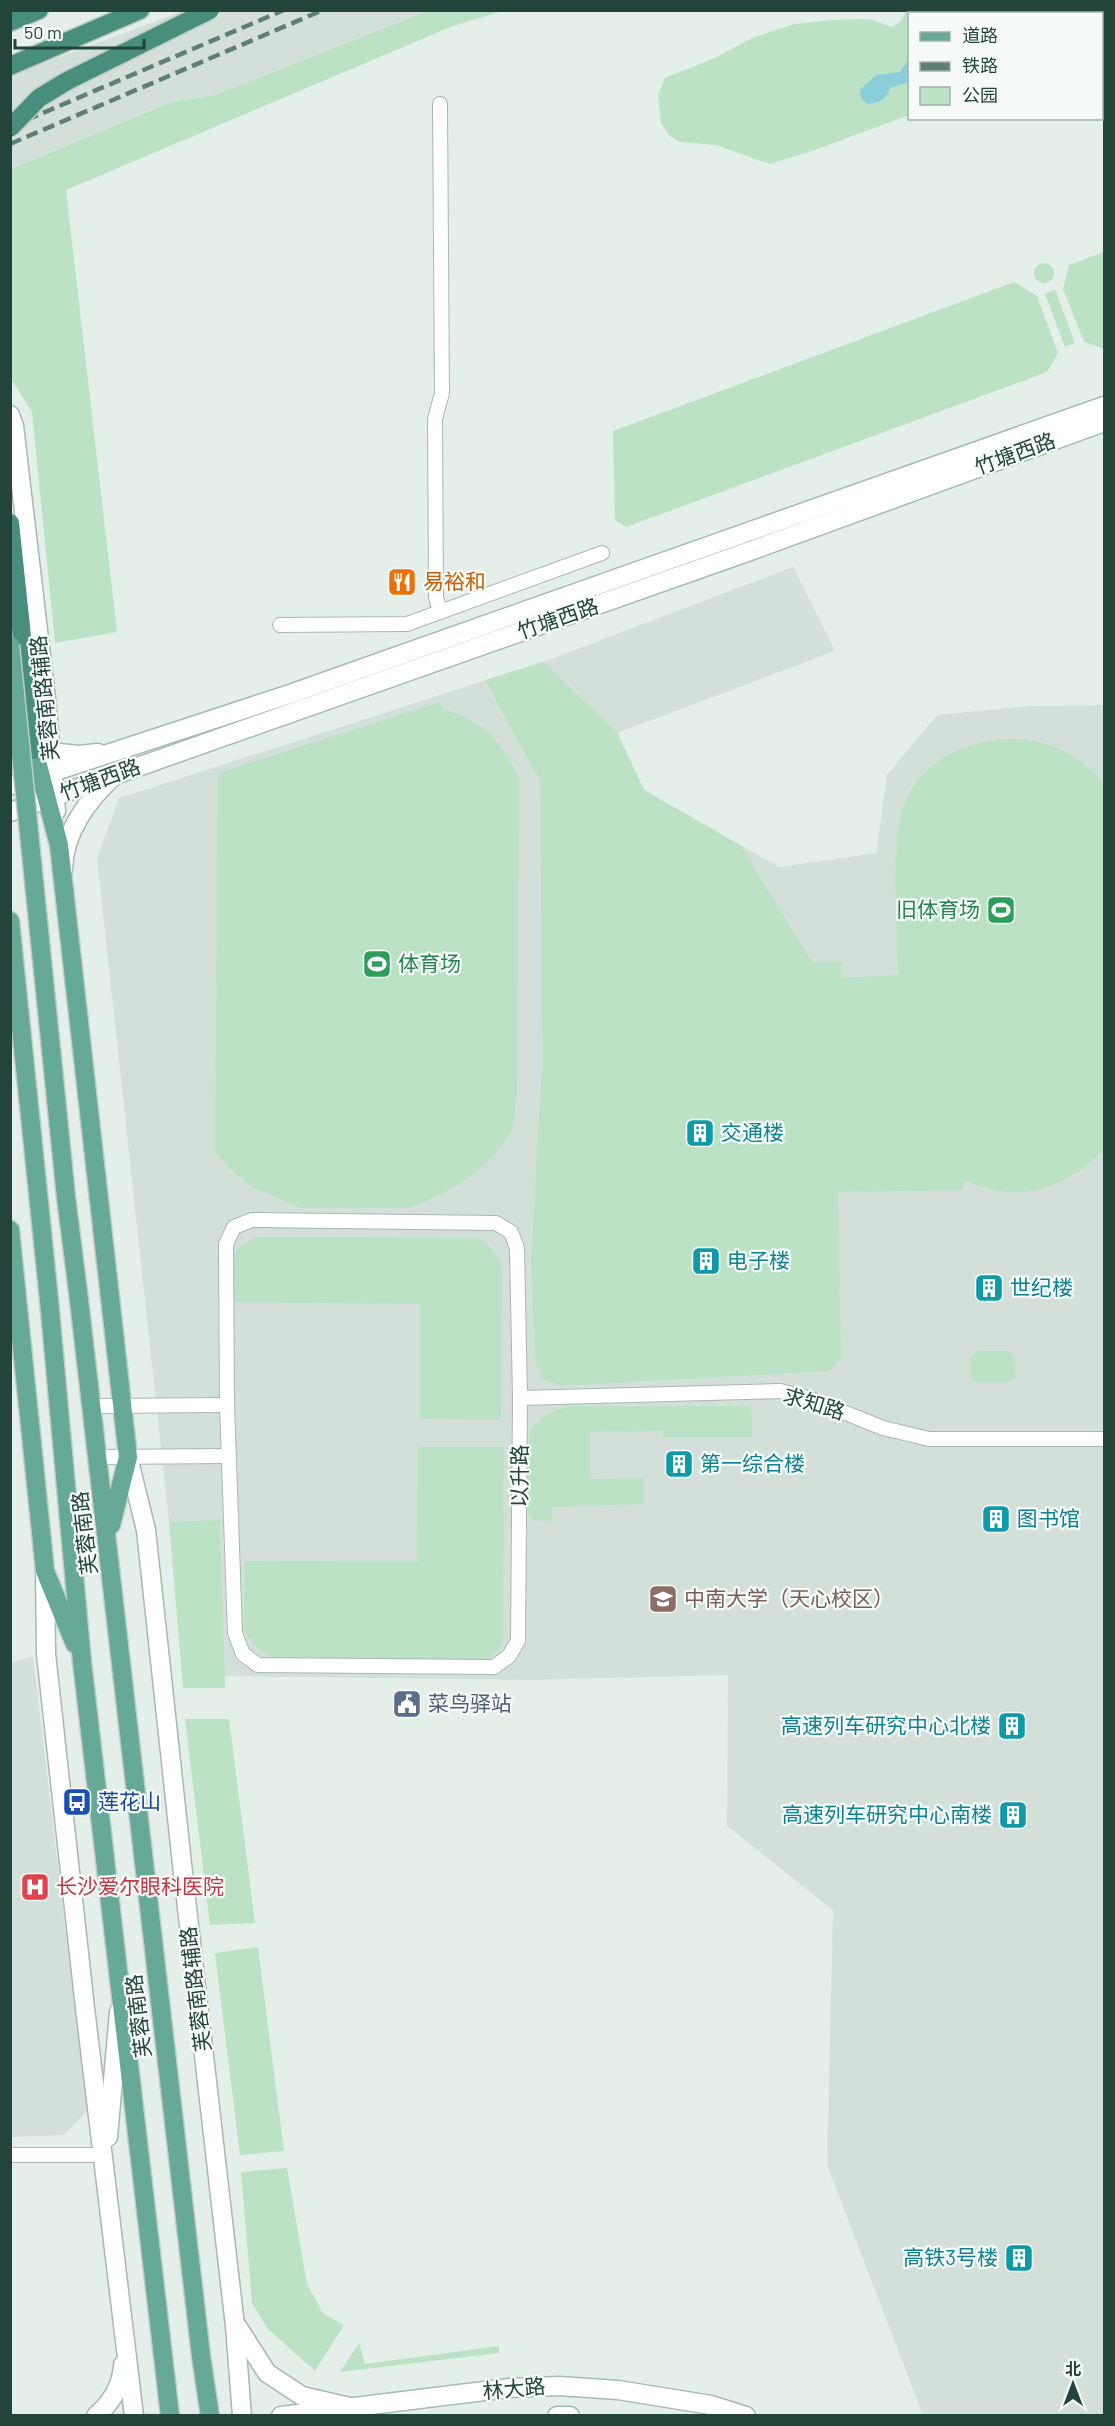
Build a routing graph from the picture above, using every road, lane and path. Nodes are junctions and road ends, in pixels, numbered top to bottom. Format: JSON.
{"nodes":[{"id":1,"x":24,"y":10,"type":"edge"},
{"id":2,"x":39,"y":10,"type":"edge"},
{"id":3,"x":116,"y":10,"type":"edge"},
{"id":4,"x":140,"y":10,"type":"edge"},
{"id":5,"x":210,"y":10,"type":"edge"},
{"id":6,"x":10,"y":21,"type":"edge"},
{"id":7,"x":79,"y":37,"type":"junction"},
{"id":8,"x":10,"y":66,"type":"edge"},
{"id":9,"x":440,"y":104,"type":"dead end"},
{"id":10,"x":10,"y":128,"type":"edge"},
{"id":11,"x":1104,"y":406,"type":"edge"},
{"id":12,"x":10,"y":416,"type":"edge"},
{"id":13,"x":1104,"y":422,"type":"edge"},
{"id":14,"x":10,"y":523,"type":"edge"},
{"id":15,"x":602,"y":553,"type":"dead end"},
{"id":16,"x":440,"y":612,"type":"junction"},
{"id":17,"x":280,"y":625,"type":"dead end"},
{"id":18,"x":10,"y":645,"type":"edge"},
{"id":19,"x":10,"y":717,"type":"edge"},
{"id":20,"x":41,"y":766,"type":"junction"},
{"id":21,"x":116,"y":773,"type":"junction"},
{"id":22,"x":10,"y":786,"type":"edge"},
{"id":23,"x":46,"y":799,"type":"junction"},
{"id":24,"x":10,"y":812,"type":"edge"},
{"id":25,"x":63,"y":886,"type":"junction"},
{"id":26,"x":10,"y":921,"type":"edge"},
{"id":27,"x":10,"y":1230,"type":"edge"},
{"id":28,"x":520,"y":1398,"type":"junction"},
{"id":29,"x":227,"y":1405,"type":"junction"},
{"id":30,"x":92,"y":1406,"type":"junction"},
{"id":31,"x":122,"y":1406,"type":"junction"},
{"id":32,"x":1104,"y":1439,"type":"edge"},
{"id":33,"x":229,"y":1456,"type":"junction"},
{"id":34,"x":98,"y":1457,"type":"junction"},
{"id":35,"x":128,"y":1457,"type":"junction"},
{"id":36,"x":108,"y":1536,"type":"junction"},
{"id":37,"x":45,"y":1571,"type":"junction"},
{"id":38,"x":82,"y":1662,"type":"junction"},
{"id":39,"x":121,"y":1989,"type":"junction"},
{"id":40,"x":10,"y":2155,"type":"edge"},
{"id":41,"x":102,"y":2155,"type":"junction"},
{"id":42,"x":105,"y":2175,"type":"junction"},
{"id":43,"x":234,"y":2319,"type":"junction"},
{"id":44,"x":125,"y":2345,"type":"junction"},
{"id":45,"x":351,"y":2407,"type":"junction"},
{"id":46,"x":96,"y":2415,"type":"edge"},
{"id":47,"x":134,"y":2415,"type":"edge"},
{"id":48,"x":170,"y":2415,"type":"edge"},
{"id":49,"x":210,"y":2415,"type":"edge"},
{"id":50,"x":242,"y":2415,"type":"edge"},
{"id":51,"x":281,"y":2415,"type":"edge"},
{"id":52,"x":557,"y":2415,"type":"edge"},
{"id":53,"x":570,"y":2415,"type":"edge"},
{"id":54,"x":746,"y":2415,"type":"edge"}],
"edges":[{"from":1,"to":6,"type":"highway"},
{"from":2,"to":6,"type":"highway"},
{"from":3,"to":7,"type":"highway"},
{"from":4,"to":7,"type":"highway"},
{"from":5,"to":10,"type":"highway","bridge":true},
{"from":7,"to":8,"type":"highway"},
{"from":9,"to":16,"type":"street"},
{"from":11,"to":20,"type":"street","name":"竹塘西路"},
{"from":12,"to":20,"type":"street","name":"芙蓉南路辅路"},
{"from":13,"to":21,"type":"street","name":"竹塘西路"},
{"from":14,"to":20,"type":"highway"},
{"from":15,"to":16,"type":"street"},
{"from":16,"to":17,"type":"street"},
{"from":18,"to":30,"type":"main road","name":"芙蓉南路","bridge":true},
{"from":19,"to":20,"type":"street","name":"芙蓉南路辅路"},
{"from":20,"to":22,"type":"street","name":"竹塘西路"},
{"from":20,"to":23,"type":"main road"},
{"from":21,"to":23,"type":"street","name":"竹塘西路"},
{"from":21,"to":25,"type":"street"},
{"from":23,"to":24,"type":"street","name":"竹塘西路"},
{"from":23,"to":25,"type":"main road"},
{"from":25,"to":31,"type":"main road"},
{"from":26,"to":38,"type":"main road","name":"芙蓉南路"},
{"from":27,"to":37,"type":"main road"},
{"from":28,"to":29,"type":"street","name":"以升路"},
{"from":28,"to":32,"type":"street","name":"求知路"},
{"from":28,"to":33,"type":"street","name":"以升路"},
{"from":29,"to":31,"type":"street"},
{"from":29,"to":33,"type":"street","name":"以升路"},
{"from":30,"to":31,"type":"street"},
{"from":30,"to":34,"type":"main road","name":"芙蓉南路"},
{"from":31,"to":35,"type":"main road"},
{"from":33,"to":35,"type":"street"},
{"from":34,"to":35,"type":"street"},
{"from":34,"to":36,"type":"main road","name":"芙蓉南路"},
{"from":35,"to":36,"type":"main road"},
{"from":35,"to":43,"type":"street","name":"芙蓉南路辅路"},
{"from":36,"to":49,"type":"main road","name":"芙蓉南路"},
{"from":37,"to":38,"type":"main road"},
{"from":37,"to":41,"type":"street"},
{"from":38,"to":39,"type":"main road","name":"芙蓉南路"},
{"from":39,"to":42,"type":"street"},
{"from":39,"to":48,"type":"main road","name":"芙蓉南路"},
{"from":40,"to":41,"type":"street"},
{"from":41,"to":42,"type":"street"},
{"from":42,"to":44,"type":"street"},
{"from":43,"to":45,"type":"street"},
{"from":43,"to":50,"type":"street","name":"芙蓉南路辅路"},
{"from":44,"to":46,"type":"street"},
{"from":44,"to":47,"type":"street"},
{"from":45,"to":51,"type":"street","name":"林大路"},
{"from":45,"to":54,"type":"street","name":"林大路"},
{"from":52,"to":53,"type":"street"}]}
